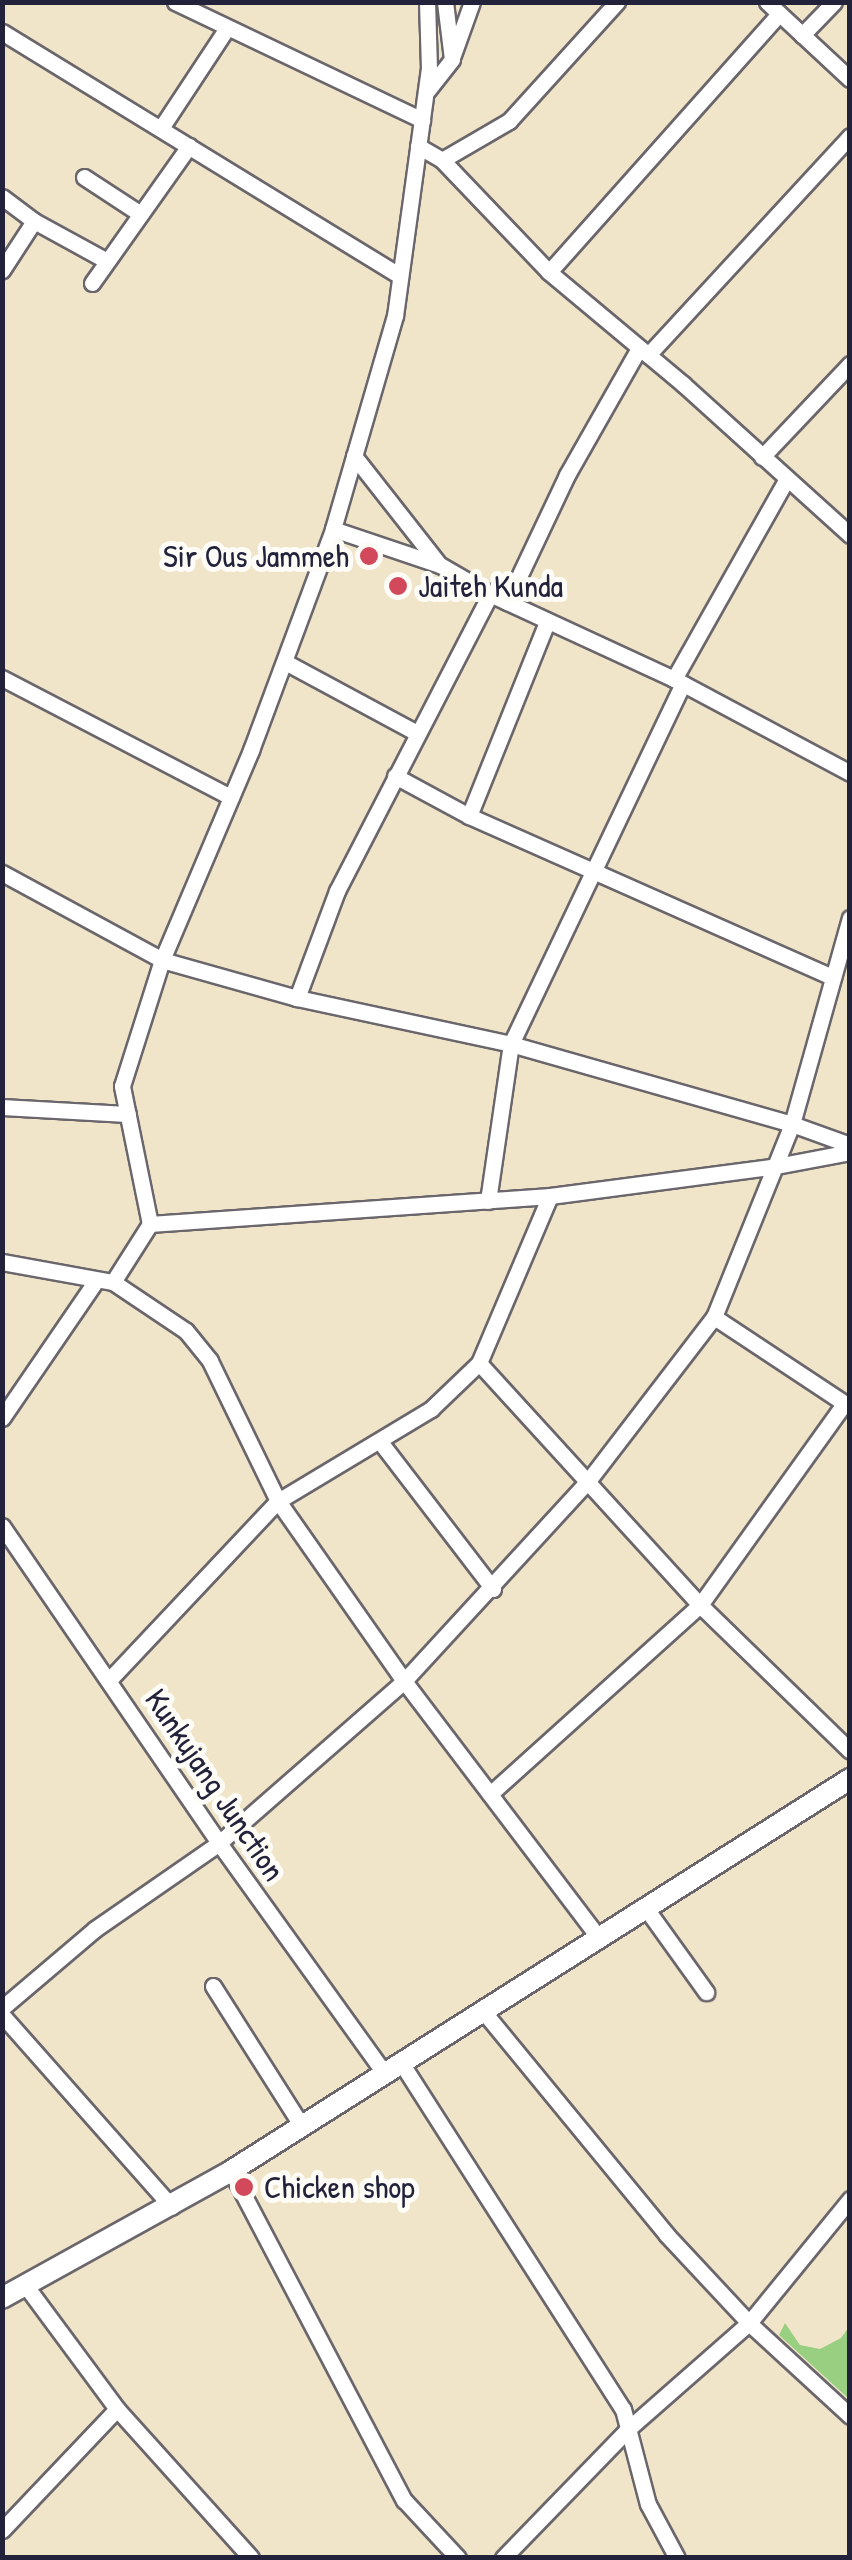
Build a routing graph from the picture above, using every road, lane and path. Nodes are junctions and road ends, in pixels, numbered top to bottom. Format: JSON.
{"nodes":[{"id":1,"x":175,"y":2,"type":"edge"},
{"id":2,"x":427,"y":2,"type":"edge"},
{"id":3,"x":445,"y":2,"type":"edge"},
{"id":4,"x":472,"y":2,"type":"edge"},
{"id":5,"x":617,"y":2,"type":"edge"},
{"id":6,"x":834,"y":2,"type":"edge"},
{"id":7,"x":773,"y":8,"type":"edge"},
{"id":8,"x":227,"y":28,"type":"junction"},
{"id":9,"x":3,"y":33,"type":"edge"},
{"id":10,"x":802,"y":36,"type":"junction"},
{"id":11,"x":452,"y":59,"type":"junction"},
{"id":12,"x":850,"y":79,"type":"edge"},
{"id":13,"x":426,"y":93,"type":"junction"},
{"id":14,"x":422,"y":120,"type":"junction"},
{"id":15,"x":161,"y":128,"type":"junction"},
{"id":16,"x":850,"y":136,"type":"edge"},
{"id":17,"x":190,"y":146,"type":"junction"},
{"id":18,"x":418,"y":146,"type":"junction"},
{"id":19,"x":442,"y":160,"type":"junction"},
{"id":20,"x":84,"y":177,"type":"dead end"},
{"id":21,"x":2,"y":197,"type":"edge"},
{"id":22,"x":139,"y":213,"type":"junction"},
{"id":23,"x":34,"y":220,"type":"junction"},
{"id":24,"x":106,"y":261,"type":"junction"},
{"id":25,"x":2,"y":270,"type":"edge"},
{"id":26,"x":549,"y":272,"type":"junction"},
{"id":27,"x":400,"y":276,"type":"junction"},
{"id":28,"x":92,"y":284,"type":"dead end"},
{"id":29,"x":644,"y":352,"type":"junction"},
{"id":30,"x":850,"y":364,"type":"edge"},
{"id":31,"x":354,"y":456,"type":"junction"},
{"id":32,"x":762,"y":456,"type":"junction"},
{"id":33,"x":786,"y":480,"type":"junction"},
{"id":34,"x":333,"y":529,"type":"junction"},
{"id":35,"x":850,"y":536,"type":"edge"},
{"id":36,"x":440,"y":565,"type":"junction"},
{"id":37,"x":490,"y":594,"type":"junction"},
{"id":38,"x":507,"y":602,"type":"junction"},
{"id":39,"x":547,"y":622,"type":"junction"},
{"id":40,"x":285,"y":662,"type":"junction"},
{"id":41,"x":678,"y":682,"type":"junction"},
{"id":42,"x":4,"y":683,"type":"edge"},
{"id":43,"x":417,"y":733,"type":"junction"},
{"id":44,"x":850,"y":773,"type":"edge"},
{"id":45,"x":395,"y":776,"type":"junction"},
{"id":46,"x":231,"y":797,"type":"junction"},
{"id":47,"x":469,"y":816,"type":"junction"},
{"id":48,"x":592,"y":872,"type":"junction"},
{"id":49,"x":2,"y":873,"type":"edge"},
{"id":50,"x":850,"y":918,"type":"edge"},
{"id":51,"x":162,"y":960,"type":"junction"},
{"id":52,"x":834,"y":977,"type":"junction"},
{"id":53,"x":297,"y":998,"type":"junction"},
{"id":54,"x":511,"y":1044,"type":"junction"},
{"id":55,"x":2,"y":1107,"type":"edge"},
{"id":56,"x":128,"y":1114,"type":"junction"},
{"id":57,"x":792,"y":1124,"type":"junction"},
{"id":58,"x":850,"y":1149,"type":"edge"},
{"id":59,"x":771,"y":1168,"type":"junction"},
{"id":60,"x":550,"y":1196,"type":"junction"},
{"id":61,"x":488,"y":1201,"type":"junction"},
{"id":62,"x":150,"y":1224,"type":"junction"},
{"id":63,"x":2,"y":1262,"type":"edge"},
{"id":64,"x":104,"y":1282,"type":"junction"},
{"id":65,"x":714,"y":1317,"type":"junction"},
{"id":66,"x":479,"y":1363,"type":"junction"},
{"id":67,"x":847,"y":1405,"type":"edge"},
{"id":68,"x":2,"y":1418,"type":"edge"},
{"id":69,"x":381,"y":1443,"type":"junction"},
{"id":70,"x":588,"y":1481,"type":"junction"},
{"id":71,"x":278,"y":1501,"type":"junction"},
{"id":72,"x":2,"y":1526,"type":"edge"},
{"id":73,"x":493,"y":1589,"type":"junction"},
{"id":74,"x":700,"y":1605,"type":"junction"},
{"id":75,"x":110,"y":1680,"type":"junction"},
{"id":76,"x":404,"y":1681,"type":"junction"},
{"id":77,"x":850,"y":1751,"type":"edge"},
{"id":78,"x":850,"y":1779,"type":"edge"},
{"id":79,"x":490,"y":1794,"type":"junction"},
{"id":80,"x":219,"y":1842,"type":"junction"},
{"id":81,"x":645,"y":1906,"type":"junction"},
{"id":82,"x":598,"y":1937,"type":"junction"},
{"id":83,"x":213,"y":1986,"type":"dead end"},
{"id":84,"x":706,"y":1992,"type":"dead end"},
{"id":85,"x":483,"y":2011,"type":"junction"},
{"id":86,"x":2,"y":2012,"type":"edge"},
{"id":87,"x":394,"y":2069,"type":"junction"},
{"id":88,"x":302,"y":2126,"type":"junction"},
{"id":89,"x":231,"y":2171,"type":"junction"},
{"id":90,"x":850,"y":2199,"type":"edge"},
{"id":91,"x":172,"y":2206,"type":"junction"},
{"id":92,"x":26,"y":2286,"type":"junction"},
{"id":93,"x":2,"y":2298,"type":"edge"},
{"id":94,"x":749,"y":2324,"type":"junction"},
{"id":95,"x":117,"y":2409,"type":"junction"},
{"id":96,"x":850,"y":2416,"type":"edge"},
{"id":97,"x":627,"y":2430,"type":"junction"},
{"id":98,"x":2,"y":2530,"type":"edge"},
{"id":99,"x":251,"y":2558,"type":"edge"},
{"id":100,"x":458,"y":2558,"type":"edge"},
{"id":101,"x":503,"y":2558,"type":"edge"},
{"id":102,"x":676,"y":2558,"type":"edge"}],
"edges":[{"from":1,"to":8,"type":"street"},
{"from":2,"to":13,"type":"street"},
{"from":3,"to":11,"type":"street"},
{"from":4,"to":11,"type":"street"},
{"from":5,"to":19,"type":"street"},
{"from":6,"to":10,"type":"street"},
{"from":7,"to":10,"type":"street"},
{"from":7,"to":26,"type":"street"},
{"from":8,"to":14,"type":"street"},
{"from":8,"to":15,"type":"street"},
{"from":9,"to":15,"type":"street"},
{"from":10,"to":12,"type":"street"},
{"from":11,"to":13,"type":"street"},
{"from":13,"to":14,"type":"street"},
{"from":14,"to":18,"type":"street"},
{"from":15,"to":17,"type":"street"},
{"from":16,"to":29,"type":"street"},
{"from":17,"to":22,"type":"street"},
{"from":17,"to":27,"type":"street"},
{"from":18,"to":19,"type":"street"},
{"from":18,"to":27,"type":"street"},
{"from":19,"to":26,"type":"street"},
{"from":20,"to":22,"type":"street"},
{"from":21,"to":23,"type":"street"},
{"from":22,"to":24,"type":"street"},
{"from":23,"to":24,"type":"street"},
{"from":23,"to":25,"type":"street"},
{"from":24,"to":28,"type":"street"},
{"from":26,"to":29,"type":"street"},
{"from":27,"to":31,"type":"street"},
{"from":29,"to":32,"type":"street"},
{"from":29,"to":38,"type":"street"},
{"from":30,"to":32,"type":"street"},
{"from":31,"to":34,"type":"street"},
{"from":31,"to":36,"type":"street"},
{"from":32,"to":33,"type":"street"},
{"from":33,"to":35,"type":"street"},
{"from":33,"to":41,"type":"street"},
{"from":34,"to":36,"type":"street"},
{"from":34,"to":40,"type":"street"},
{"from":36,"to":37,"type":"street"},
{"from":37,"to":38,"type":"street"},
{"from":37,"to":43,"type":"street"},
{"from":38,"to":39,"type":"street"},
{"from":39,"to":41,"type":"street"},
{"from":39,"to":47,"type":"street"},
{"from":40,"to":43,"type":"street"},
{"from":40,"to":46,"type":"street"},
{"from":41,"to":44,"type":"street"},
{"from":41,"to":48,"type":"street"},
{"from":42,"to":46,"type":"street"},
{"from":43,"to":45,"type":"street"},
{"from":45,"to":47,"type":"street"},
{"from":45,"to":53,"type":"street"},
{"from":46,"to":51,"type":"street"},
{"from":47,"to":48,"type":"street"},
{"from":48,"to":52,"type":"street"},
{"from":48,"to":54,"type":"street"},
{"from":49,"to":51,"type":"street"},
{"from":50,"to":52,"type":"street"},
{"from":51,"to":53,"type":"street"},
{"from":51,"to":56,"type":"street"},
{"from":52,"to":57,"type":"street"},
{"from":53,"to":54,"type":"street"},
{"from":54,"to":57,"type":"street"},
{"from":54,"to":61,"type":"street"},
{"from":55,"to":56,"type":"street"},
{"from":56,"to":62,"type":"street"},
{"from":57,"to":58,"type":"street"},
{"from":57,"to":59,"type":"street"},
{"from":58,"to":59,"type":"street"},
{"from":59,"to":60,"type":"street"},
{"from":59,"to":65,"type":"street"},
{"from":60,"to":61,"type":"street"},
{"from":60,"to":66,"type":"street"},
{"from":61,"to":62,"type":"street"},
{"from":62,"to":64,"type":"street"},
{"from":63,"to":64,"type":"street"},
{"from":64,"to":68,"type":"street"},
{"from":64,"to":71,"type":"street"},
{"from":65,"to":67,"type":"street"},
{"from":65,"to":70,"type":"street"},
{"from":66,"to":69,"type":"street"},
{"from":66,"to":70,"type":"street"},
{"from":67,"to":74,"type":"street"},
{"from":69,"to":71,"type":"street"},
{"from":69,"to":73,"type":"street"},
{"from":70,"to":73,"type":"street"},
{"from":70,"to":74,"type":"street"},
{"from":71,"to":75,"type":"street"},
{"from":71,"to":76,"type":"street"},
{"from":72,"to":75,"type":"street","name":"Kunkujang Junction"},
{"from":73,"to":76,"type":"street"},
{"from":74,"to":77,"type":"street"},
{"from":74,"to":79,"type":"street"},
{"from":75,"to":80,"type":"street","name":"Kunkujang Junction"},
{"from":76,"to":79,"type":"street"},
{"from":76,"to":80,"type":"street"},
{"from":78,"to":81,"type":"street"},
{"from":79,"to":82,"type":"street"},
{"from":80,"to":86,"type":"street"},
{"from":80,"to":87,"type":"street","name":"Kunkujang Junction"},
{"from":81,"to":82,"type":"street"},
{"from":81,"to":84,"type":"street"},
{"from":82,"to":85,"type":"street"},
{"from":83,"to":88,"type":"street"},
{"from":85,"to":87,"type":"street"},
{"from":85,"to":94,"type":"street"},
{"from":86,"to":91,"type":"street"},
{"from":87,"to":88,"type":"street"},
{"from":87,"to":97,"type":"street","name":"Kunkujang Junction"},
{"from":88,"to":89,"type":"street"},
{"from":89,"to":91,"type":"street"},
{"from":89,"to":100,"type":"street"},
{"from":90,"to":94,"type":"street"},
{"from":91,"to":92,"type":"street"},
{"from":92,"to":93,"type":"street"},
{"from":92,"to":95,"type":"street"},
{"from":94,"to":96,"type":"street"},
{"from":94,"to":97,"type":"street"},
{"from":95,"to":98,"type":"street"},
{"from":95,"to":99,"type":"street"},
{"from":97,"to":101,"type":"street"},
{"from":97,"to":102,"type":"street","name":"Kunkujang Junction"}]}
